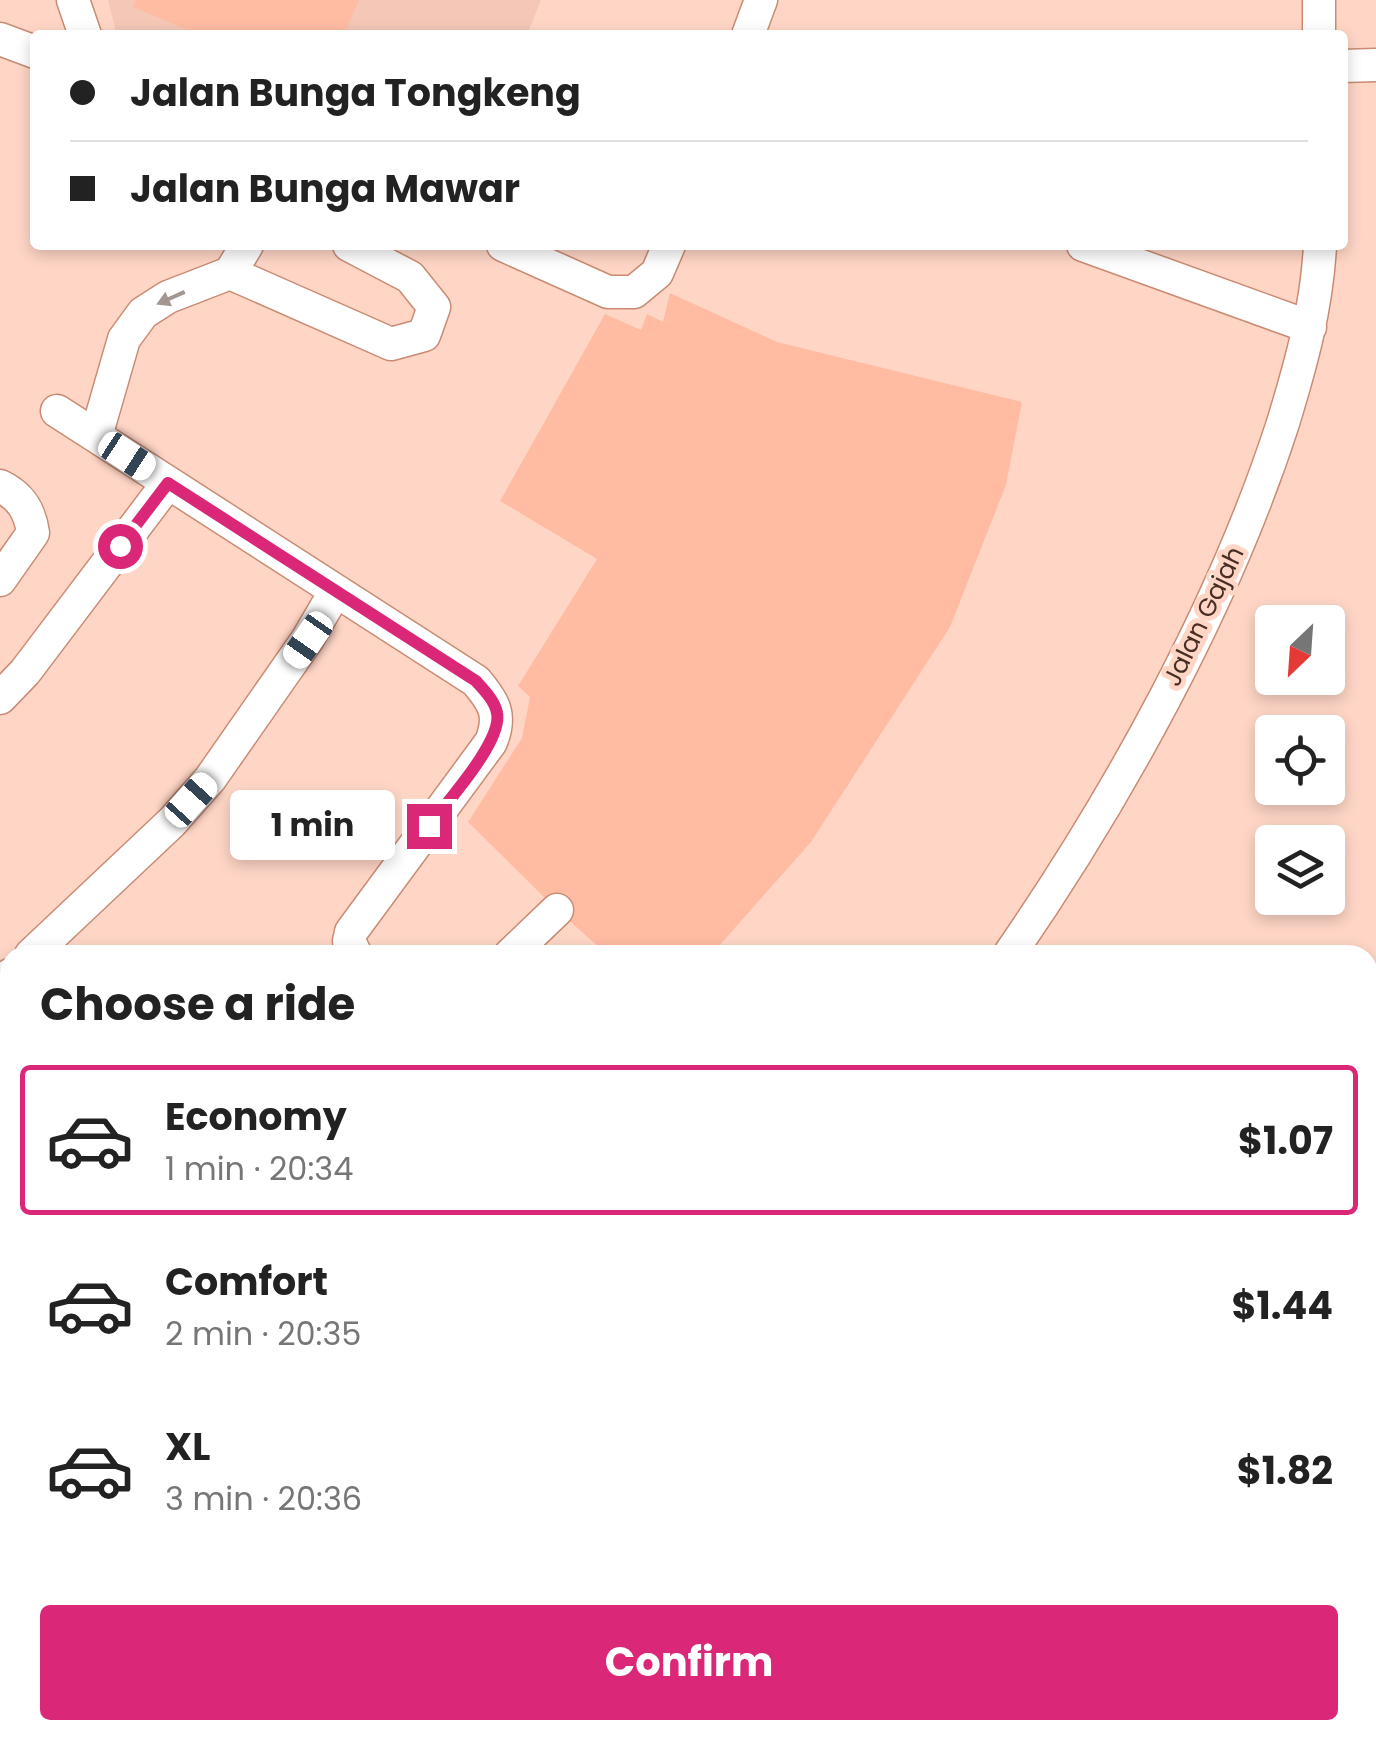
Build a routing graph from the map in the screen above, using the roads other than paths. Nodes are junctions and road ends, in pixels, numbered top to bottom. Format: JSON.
{"nodes":[{"id":1,"x":73,"y":0,"type":"edge"},
{"id":2,"x":761,"y":0,"type":"edge"},
{"id":3,"x":1319,"y":0,"type":"edge"},
{"id":4,"x":83,"y":30,"type":"edge"},
{"id":5,"x":750,"y":30,"type":"edge"},
{"id":6,"x":1319,"y":30,"type":"edge"},
{"id":7,"x":0,"y":39,"type":"edge"},
{"id":8,"x":30,"y":50,"type":"edge"},
{"id":9,"x":1376,"y":65,"type":"edge"},
{"id":10,"x":1348,"y":66,"type":"edge"},
{"id":11,"x":359,"y":250,"type":"edge"},
{"id":12,"x":513,"y":250,"type":"edge"},
{"id":13,"x":667,"y":250,"type":"edge"},
{"id":14,"x":1097,"y":250,"type":"edge"},
{"id":15,"x":1319,"y":250,"type":"edge"},
{"id":16,"x":239,"y":259,"type":"edge"},
{"id":17,"x":1310,"y":327,"type":"junction"},
{"id":18,"x":57,"y":411,"type":"dead end"},
{"id":19,"x":96,"y":436,"type":"junction"},
{"id":20,"x":168,"y":483,"type":"junction"},
{"id":21,"x":0,"y":486,"type":"edge"},
{"id":22,"x":0,"y":580,"type":"edge"},
{"id":23,"x":335,"y":592,"type":"junction"},
{"id":24,"x":0,"y":698,"type":"edge"},
{"id":25,"x":557,"y":910,"type":"dead end"},
{"id":26,"x":43,"y":945,"type":"edge"},
{"id":27,"x":351,"y":945,"type":"edge"},
{"id":28,"x":520,"y":945,"type":"edge"},
{"id":29,"x":1015,"y":945,"type":"edge"}],
"edges":[{"from":1,"to":4,"type":"street"},
{"from":2,"to":5,"type":"street"},
{"from":3,"to":6,"type":"street"},
{"from":7,"to":8,"type":"street"},
{"from":9,"to":10,"type":"street"},
{"from":11,"to":16,"type":"street"},
{"from":12,"to":13,"type":"street"},
{"from":14,"to":17,"type":"street"},
{"from":15,"to":17,"type":"street","name":"Jalan Gajah"},
{"from":16,"to":19,"type":"street","one_way":true},
{"from":17,"to":29,"type":"street","name":"Jalan Gajah"},
{"from":18,"to":19,"type":"street"},
{"from":19,"to":20,"type":"street"},
{"from":20,"to":23,"type":"street"},
{"from":20,"to":24,"type":"street"},
{"from":21,"to":22,"type":"street"},
{"from":23,"to":26,"type":"street"},
{"from":23,"to":27,"type":"street"},
{"from":25,"to":28,"type":"street"}]}
